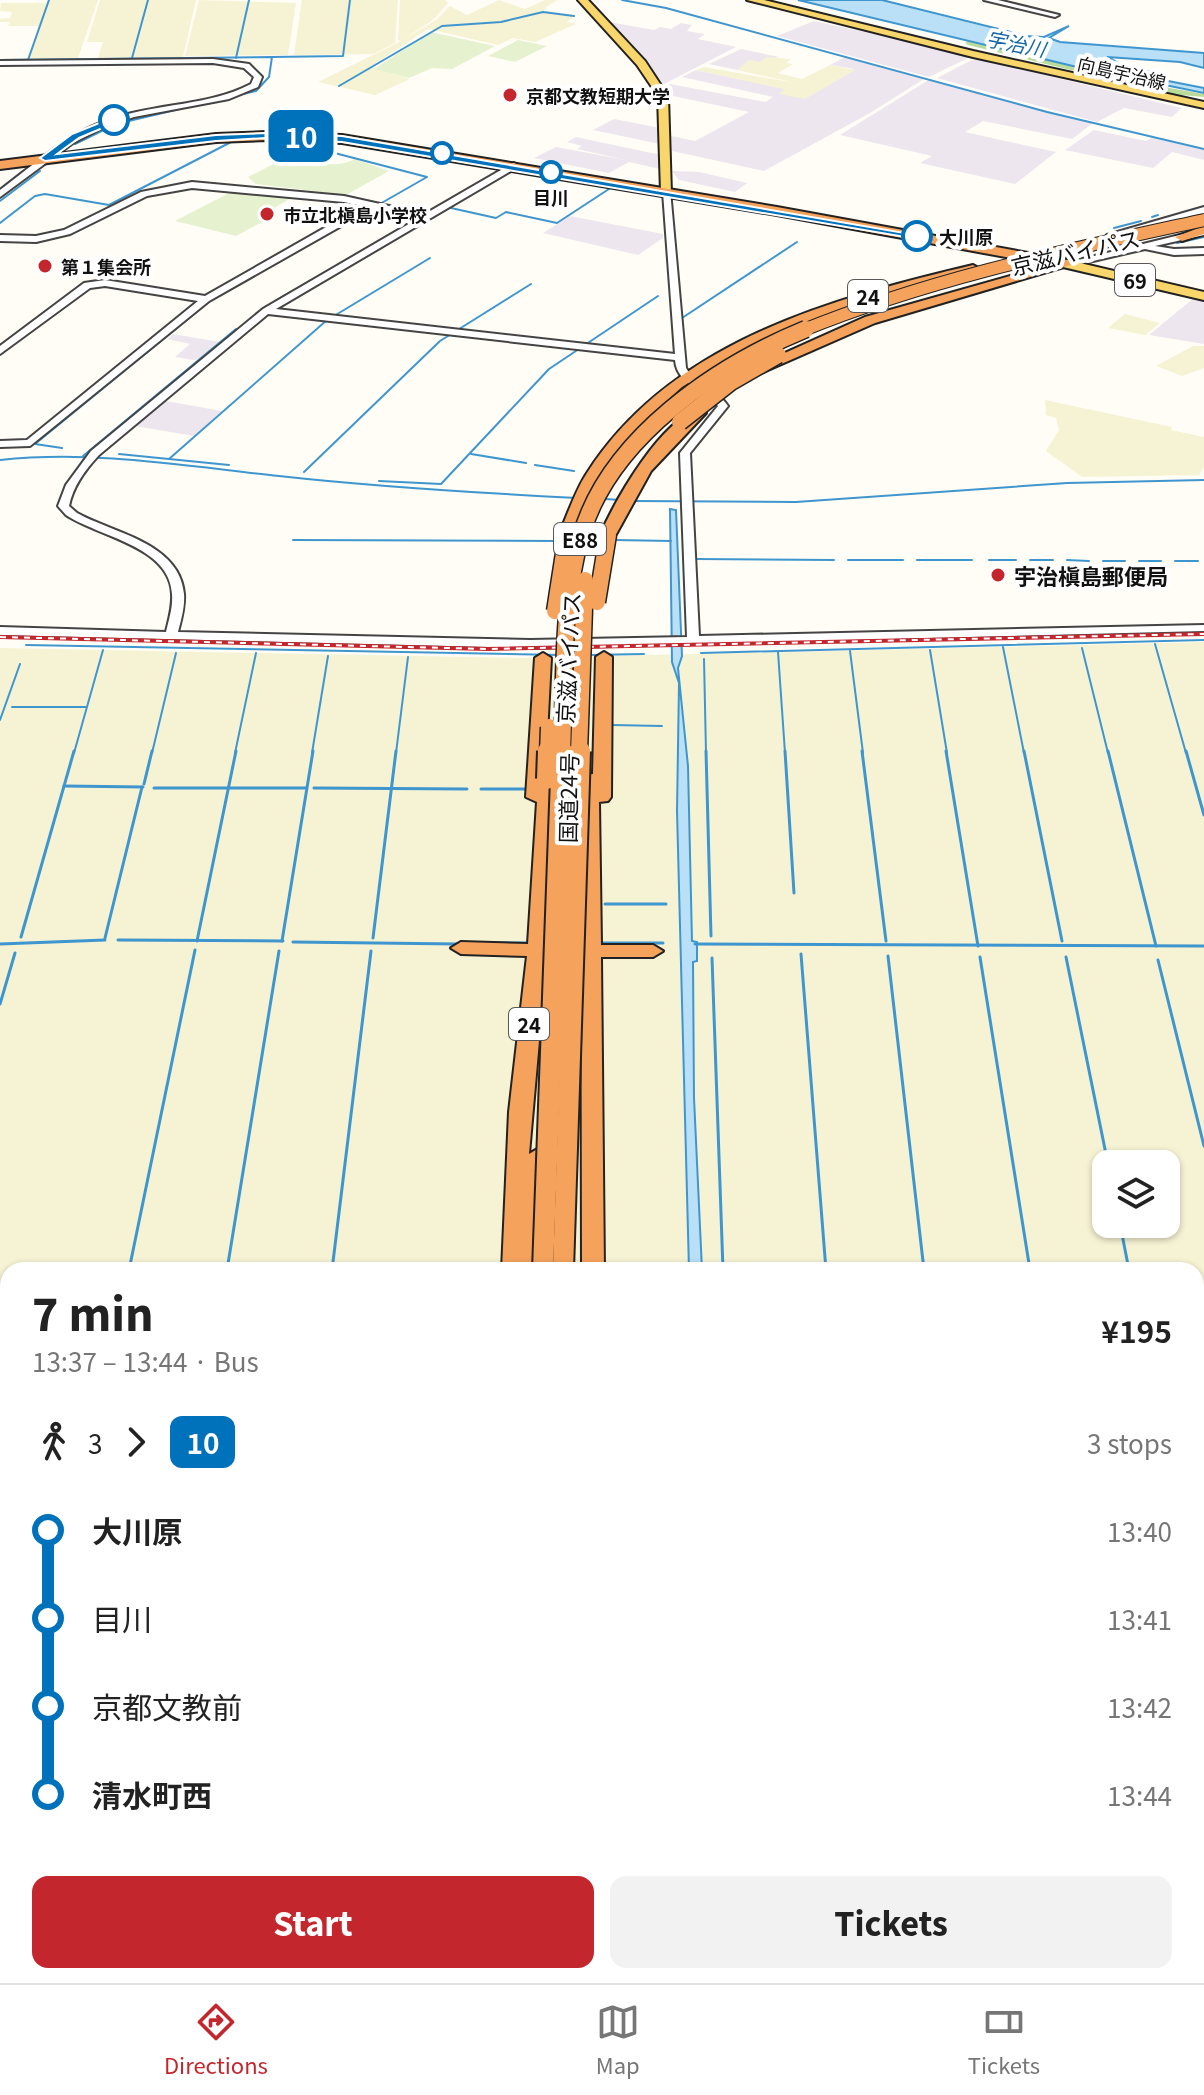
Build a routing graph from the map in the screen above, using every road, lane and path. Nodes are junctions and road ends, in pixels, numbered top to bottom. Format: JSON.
{"nodes":[{"id":1,"x":583,"y":0,"type":"edge"},
{"id":2,"x":752,"y":0,"type":"edge"},
{"id":3,"x":988,"y":0,"type":"edge"},
{"id":4,"x":1055,"y":15,"type":"dead end"},
{"id":5,"x":0,"y":63,"type":"edge"},
{"id":6,"x":1204,"y":105,"type":"edge"},
{"id":7,"x":45,"y":158,"type":"junction"},
{"id":8,"x":0,"y":163,"type":"edge"},
{"id":9,"x":513,"y":166,"type":"junction"},
{"id":10,"x":667,"y":192,"type":"junction"},
{"id":11,"x":0,"y":194,"type":"edge"},
{"id":12,"x":376,"y":205,"type":"junction"},
{"id":13,"x":428,"y":217,"type":"junction"},
{"id":14,"x":1204,"y":221,"type":"edge"},
{"id":15,"x":1108,"y":236,"type":"junction"},
{"id":16,"x":0,"y":238,"type":"edge"},
{"id":17,"x":1174,"y":238,"type":"junction"},
{"id":18,"x":1135,"y":247,"type":"junction"},
{"id":19,"x":1204,"y":251,"type":"edge"},
{"id":20,"x":1184,"y":252,"type":"junction"},
{"id":21,"x":1032,"y":256,"type":"junction"},
{"id":22,"x":1100,"y":256,"type":"junction"},
{"id":23,"x":993,"y":257,"type":"junction"},
{"id":24,"x":1067,"y":264,"type":"junction"},
{"id":25,"x":1104,"y":273,"type":"junction"},
{"id":26,"x":977,"y":287,"type":"junction"},
{"id":27,"x":894,"y":288,"type":"junction"},
{"id":28,"x":1204,"y":296,"type":"edge"},
{"id":29,"x":206,"y":299,"type":"junction"},
{"id":30,"x":266,"y":311,"type":"junction"},
{"id":31,"x":0,"y":351,"type":"edge"},
{"id":32,"x":681,"y":358,"type":"junction"},
{"id":33,"x":686,"y":380,"type":"junction"},
{"id":34,"x":718,"y":398,"type":"junction"},
{"id":35,"x":0,"y":444,"type":"edge"},
{"id":36,"x":585,"y":497,"type":"junction"},
{"id":37,"x":600,"y":538,"type":"junction"},
{"id":38,"x":1204,"y":628,"type":"edge"},
{"id":39,"x":0,"y":631,"type":"edge"},
{"id":40,"x":171,"y":635,"type":"junction"},
{"id":41,"x":693,"y":638,"type":"junction"},
{"id":42,"x":604,"y":657,"type":"dead end"},
{"id":43,"x":543,"y":658,"type":"dead end"},
{"id":44,"x":583,"y":910,"type":"junction"},
{"id":45,"x":540,"y":912,"type":"junction"},
{"id":46,"x":461,"y":948,"type":"dead end"},
{"id":47,"x":537,"y":950,"type":"junction"},
{"id":48,"x":592,"y":951,"type":"junction"},
{"id":49,"x":653,"y":951,"type":"dead end"},
{"id":50,"x":551,"y":1044,"type":"junction"},
{"id":51,"x":513,"y":1262,"type":"edge"},
{"id":52,"x":528,"y":1262,"type":"edge"},
{"id":53,"x":543,"y":1262,"type":"edge"},
{"id":54,"x":563,"y":1262,"type":"edge"},
{"id":55,"x":581,"y":1262,"type":"edge"},
{"id":56,"x":593,"y":1262,"type":"edge"}],
"edges":[{"from":1,"to":10,"type":"main road"},
{"from":2,"to":6,"type":"main road","name":"向島宇治線"},
{"from":3,"to":4,"type":"street"},
{"from":5,"to":7,"type":"street"},
{"from":7,"to":8,"type":"highway","name":"国道24号","number":"24"},
{"from":7,"to":9,"type":"highway","name":"国道24号","number":"24"},
{"from":7,"to":11,"type":"street"},
{"from":9,"to":10,"type":"highway","name":"国道24号","number":"24"},
{"from":9,"to":13,"type":"street"},
{"from":10,"to":23,"type":"highway","name":"国道24号","number":"24"},
{"from":10,"to":32,"type":"street"},
{"from":12,"to":13,"type":"street"},
{"from":12,"to":16,"type":"street"},
{"from":12,"to":29,"type":"street"},
{"from":13,"to":30,"type":"street"},
{"from":14,"to":15,"type":"street"},
{"from":14,"to":15,"type":"highway"},
{"from":14,"to":17,"type":"highway"},
{"from":14,"to":36,"type":"highway","name":"京滋バイパス","number":"E88","bridge":true},
{"from":14,"to":37,"type":"highway","name":"京滋バイパス","number":"E88","bridge":true},
{"from":15,"to":21,"type":"street"},
{"from":17,"to":18,"type":"street"},
{"from":17,"to":20,"type":"street"},
{"from":18,"to":20,"type":"street"},
{"from":18,"to":22,"type":"street"},
{"from":19,"to":20,"type":"street"},
{"from":21,"to":23,"type":"highway","name":"国道24号","number":"24"},
{"from":21,"to":24,"type":"highway","name":"国道24号","number":"24"},
{"from":22,"to":24,"type":"street"},
{"from":22,"to":25,"type":"main road"},
{"from":23,"to":27,"type":"highway","name":"国道24号","number":"24"},
{"from":24,"to":25,"type":"main road","number":"69"},
{"from":24,"to":26,"type":"highway","name":"国道24号","number":"24"},
{"from":25,"to":28,"type":"main road","number":"69"},
{"from":26,"to":34,"type":"highway","name":"国道24号","number":"24"},
{"from":26,"to":37,"type":"highway","bridge":true},
{"from":27,"to":33,"type":"highway","name":"国道24号","number":"24"},
{"from":27,"to":36,"type":"highway","bridge":true},
{"from":29,"to":31,"type":"street"},
{"from":29,"to":35,"type":"street"},
{"from":30,"to":32,"type":"street"},
{"from":30,"to":40,"type":"street"},
{"from":32,"to":33,"type":"street"},
{"from":33,"to":34,"type":"street"},
{"from":33,"to":36,"type":"highway","name":"国道24号","number":"24"},
{"from":34,"to":37,"type":"highway","name":"国道24号","number":"24"},
{"from":34,"to":41,"type":"street"},
{"from":36,"to":45,"type":"highway","name":"国道24号","number":"24","bridge":true},
{"from":36,"to":50,"type":"highway","name":"京滋バイパス","number":"E88","bridge":true},
{"from":37,"to":44,"type":"highway","name":"国道24号","number":"24","bridge":true},
{"from":37,"to":44,"type":"highway","name":"京滋バイパス","number":"E88","bridge":true},
{"from":38,"to":41,"type":"street"},
{"from":39,"to":40,"type":"street"},
{"from":40,"to":41,"type":"street"},
{"from":42,"to":44,"type":"highway"},
{"from":43,"to":45,"type":"highway"},
{"from":44,"to":48,"type":"highway","name":"国道24号","number":"24"},
{"from":44,"to":54,"type":"highway","name":"京滋バイパス","number":"E88","bridge":true},
{"from":44,"to":55,"type":"highway","bridge":true},
{"from":45,"to":47,"type":"highway","name":"国道24号","number":"24"},
{"from":46,"to":47,"type":"highway"},
{"from":47,"to":51,"type":"highway","name":"国道24号","number":"24"},
{"from":48,"to":49,"type":"highway"},
{"from":48,"to":56,"type":"highway","name":"国道24号","number":"24"},
{"from":50,"to":52,"type":"highway","bridge":true},
{"from":50,"to":53,"type":"highway","name":"京滋バイパス","number":"E88","bridge":true}]}
